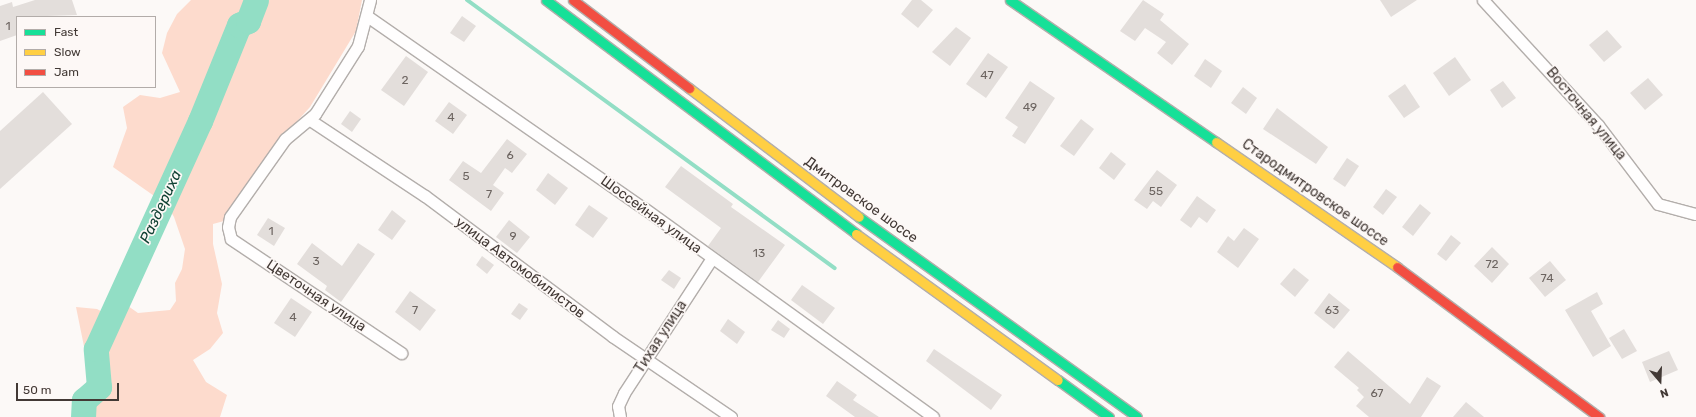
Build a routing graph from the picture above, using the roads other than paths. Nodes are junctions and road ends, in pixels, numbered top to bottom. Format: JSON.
{"nodes":[{"id":1,"x":370,"y":0,"type":"edge"},
{"id":2,"x":546,"y":0,"type":"edge"},
{"id":3,"x":573,"y":0,"type":"edge"},
{"id":4,"x":1011,"y":0,"type":"edge"},
{"id":5,"x":1483,"y":0,"type":"edge"},
{"id":6,"x":367,"y":16,"type":"junction"},
{"id":7,"x":310,"y":120,"type":"junction"},
{"id":8,"x":1696,"y":214,"type":"edge"},
{"id":9,"x":712,"y":258,"type":"junction"},
{"id":10,"x":401,"y":353,"type":"dead end"},
{"id":11,"x":647,"y":360,"type":"junction"},
{"id":12,"x":620,"y":417,"type":"edge"},
{"id":13,"x":731,"y":417,"type":"edge"},
{"id":14,"x":933,"y":417,"type":"edge"},
{"id":15,"x":1109,"y":417,"type":"edge"},
{"id":16,"x":1137,"y":417,"type":"edge"},
{"id":17,"x":1599,"y":417,"type":"edge"}],
"edges":[{"from":1,"to":6,"type":"street"},
{"from":2,"to":15,"type":"main road"},
{"from":3,"to":16,"type":"main road","name":"Дмитровское шоссе"},
{"from":4,"to":17,"type":"main road","name":"Стародмитровское шоссе"},
{"from":5,"to":8,"type":"street","name":"Восточная улица"},
{"from":6,"to":7,"type":"street"},
{"from":6,"to":9,"type":"street","name":"Шоссейная улица"},
{"from":7,"to":10,"type":"street","name":"Цветочная улица"},
{"from":7,"to":11,"type":"street","name":"улица Автомобилистов"},
{"from":9,"to":11,"type":"street","name":"Тихая улица"},
{"from":9,"to":14,"type":"street","name":"Шоссейная улица"},
{"from":11,"to":12,"type":"street","name":"Тихая улица"},
{"from":11,"to":13,"type":"street","name":"улица Автомобилистов"}]}
